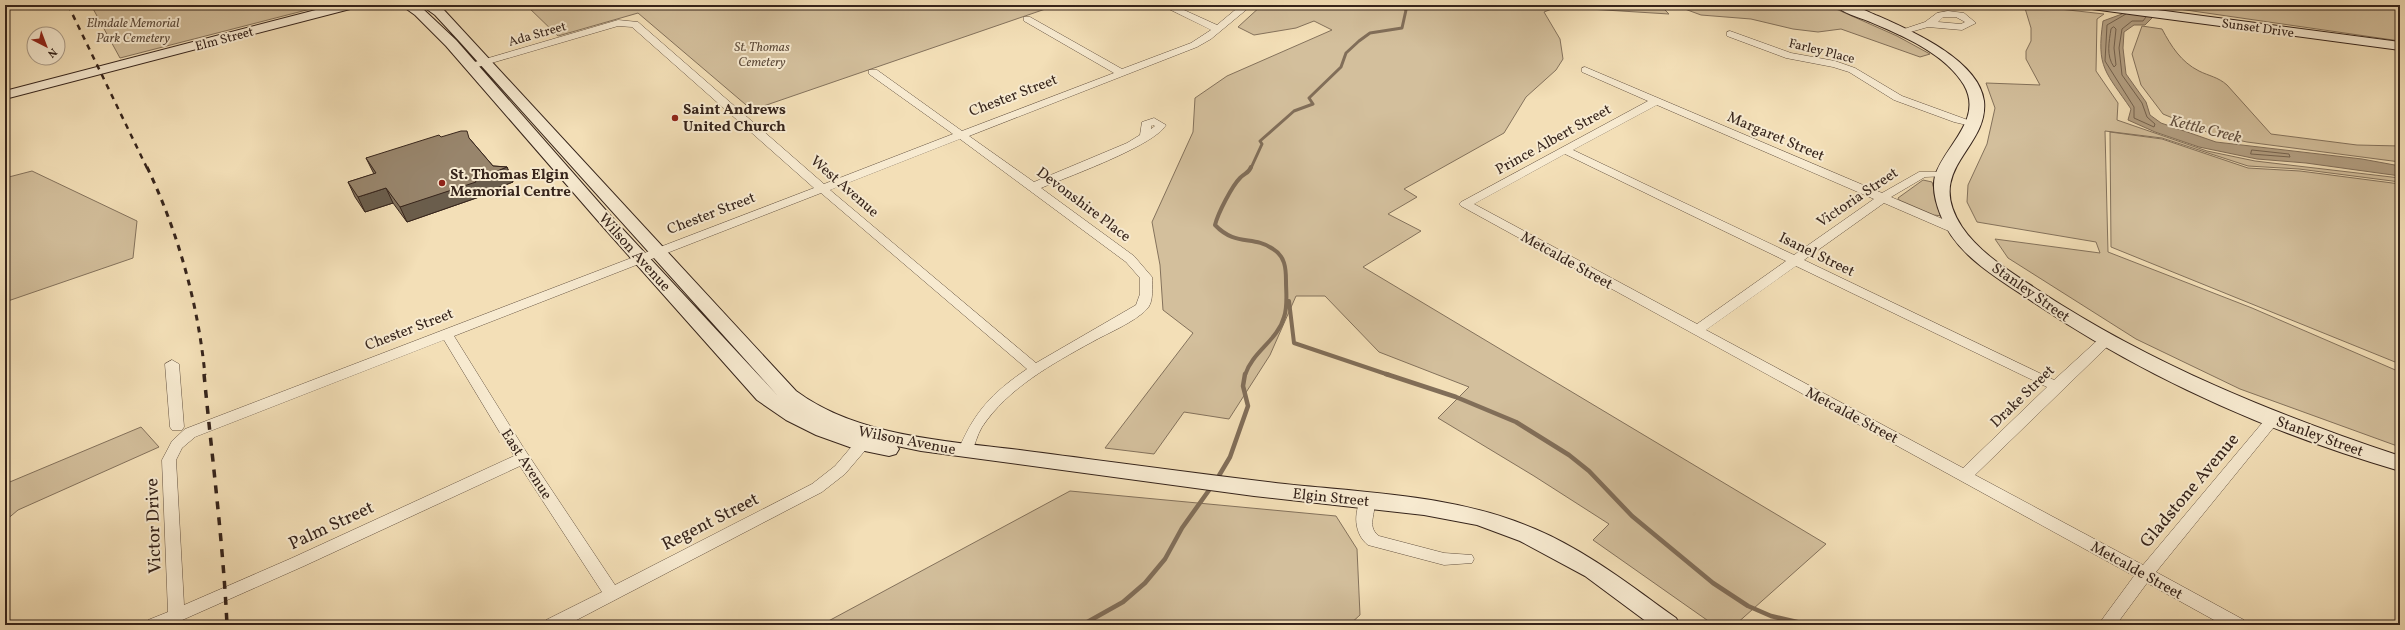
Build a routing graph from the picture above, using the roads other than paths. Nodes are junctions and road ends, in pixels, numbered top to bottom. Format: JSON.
{"nodes":[{"id":1,"x":350,"y":5,"type":"edge"},
{"id":2,"x":407,"y":5,"type":"edge"},
{"id":3,"x":427,"y":5,"type":"edge"},
{"id":4,"x":1166,"y":5,"type":"edge"},
{"id":5,"x":1247,"y":5,"type":"edge"},
{"id":6,"x":1841,"y":5,"type":"edge"},
{"id":7,"x":2097,"y":6,"type":"edge"},
{"id":8,"x":1027,"y":19,"type":"dead end"},
{"id":9,"x":635,"y":24,"type":"joint"},
{"id":10,"x":1928,"y":24,"type":"dead end"},
{"id":11,"x":1217,"y":29,"type":"junction"},
{"id":12,"x":1900,"y":32,"type":"junction"},
{"id":13,"x":1730,"y":34,"type":"dead end"},
{"id":14,"x":458,"y":41,"type":"junction"},
{"id":15,"x":2400,"y":46,"type":"edge"},
{"id":16,"x":478,"y":64,"type":"junction"},
{"id":17,"x":1586,"y":70,"type":"dead end"},
{"id":18,"x":873,"y":72,"type":"dead end"},
{"id":19,"x":1120,"y":72,"type":"junction"},
{"id":20,"x":5,"y":95,"type":"edge"},
{"id":21,"x":1656,"y":101,"type":"junction"},
{"id":22,"x":1971,"y":123,"type":"junction"},
{"id":23,"x":960,"y":135,"type":"junction"},
{"id":24,"x":1145,"y":135,"type":"dead end"},
{"id":25,"x":1566,"y":150,"type":"junction"},
{"id":26,"x":1944,"y":174,"type":"junction"},
{"id":27,"x":1033,"y":187,"type":"junction"},
{"id":28,"x":822,"y":188,"type":"junction"},
{"id":29,"x":1881,"y":198,"type":"junction"},
{"id":30,"x":1466,"y":204,"type":"joint"},
{"id":31,"x":1955,"y":229,"type":"junction"},
{"id":32,"x":650,"y":255,"type":"junction"},
{"id":33,"x":1794,"y":260,"type":"junction"},
{"id":34,"x":1696,"y":331,"type":"junction"},
{"id":35,"x":446,"y":333,"type":"junction"},
{"id":36,"x":2105,"y":342,"type":"junction"},
{"id":37,"x":172,"y":364,"type":"dead end"},
{"id":38,"x":1036,"y":370,"type":"junction"},
{"id":39,"x":2056,"y":386,"type":"junction"},
{"id":40,"x":2274,"y":419,"type":"junction"},
{"id":41,"x":178,"y":433,"type":"junction"},
{"id":42,"x":867,"y":439,"type":"junction"},
{"id":43,"x":965,"y":451,"type":"junction"},
{"id":44,"x":523,"y":458,"type":"junction"},
{"id":45,"x":2400,"y":464,"type":"edge"},
{"id":46,"x":1964,"y":476,"type":"junction"},
{"id":47,"x":1367,"y":501,"type":"junction"},
{"id":48,"x":1466,"y":559,"type":"dead end"},
{"id":49,"x":2145,"y":574,"type":"junction"},
{"id":50,"x":612,"y":594,"type":"junction"},
{"id":51,"x":176,"y":614,"type":"junction"},
{"id":52,"x":154,"y":625,"type":"edge"},
{"id":53,"x":552,"y":625,"type":"edge"},
{"id":54,"x":1668,"y":625,"type":"edge"},
{"id":55,"x":2106,"y":625,"type":"edge"},
{"id":56,"x":2238,"y":625,"type":"edge"}],
"edges":[{"from":1,"to":20,"type":"street","name":"Elm Street"},
{"from":2,"to":14,"type":"street","name":"Wilson Avenue"},
{"from":3,"to":14,"type":"street","name":"Wilson Avenue"},
{"from":4,"to":11,"type":"street"},
{"from":5,"to":11,"type":"street","name":"Chester Street"},
{"from":6,"to":12,"type":"street","name":"Stanley Street"},
{"from":7,"to":15,"type":"street","name":"Sunset Drive"},
{"from":8,"to":19,"type":"street"},
{"from":9,"to":16,"type":"street","name":"Ada Street"},
{"from":9,"to":28,"type":"street","name":"West Avenue"},
{"from":10,"to":12,"type":"street"},
{"from":11,"to":19,"type":"street","name":"Chester Street"},
{"from":12,"to":22,"type":"street","name":"Stanley Street"},
{"from":13,"to":22,"type":"street","name":"Farley Place"},
{"from":14,"to":16,"type":"street","name":"Wilson Avenue"},
{"from":16,"to":32,"type":"street","name":"Wilson Avenue"},
{"from":17,"to":21,"type":"street","name":"Margaret Street"},
{"from":18,"to":23,"type":"street","name":"Devonshire Place"},
{"from":19,"to":23,"type":"street","name":"Chester Street"},
{"from":21,"to":25,"type":"street","name":"Prince Albert Street"},
{"from":21,"to":29,"type":"street","name":"Margaret Street"},
{"from":22,"to":26,"type":"street","name":"Stanley Street"},
{"from":23,"to":27,"type":"street","name":"Devonshire Place"},
{"from":23,"to":28,"type":"street","name":"Chester Street"},
{"from":24,"to":27,"type":"street"},
{"from":25,"to":30,"type":"street","name":"Prince Albert Street"},
{"from":25,"to":33,"type":"street","name":"Isanel Street"},
{"from":26,"to":29,"type":"street","name":"Victoria Street"},
{"from":26,"to":31,"type":"street","name":"Stanley Street"},
{"from":27,"to":38,"type":"street","name":"Devonshire Place"},
{"from":28,"to":32,"type":"street","name":"Chester Street"},
{"from":28,"to":38,"type":"street","name":"West Avenue"},
{"from":29,"to":31,"type":"street","name":"Margaret Street"},
{"from":29,"to":33,"type":"street","name":"Victoria Street"},
{"from":30,"to":34,"type":"street","name":"Metcalde Street"},
{"from":31,"to":36,"type":"street","name":"Stanley Street"},
{"from":32,"to":35,"type":"street","name":"Chester Street"},
{"from":32,"to":42,"type":"street","name":"Wilson Avenue"},
{"from":33,"to":34,"type":"street","name":"Victoria Street"},
{"from":33,"to":39,"type":"street","name":"Isanel Street"},
{"from":34,"to":46,"type":"street","name":"Metcalde Street"},
{"from":35,"to":41,"type":"street","name":"Chester Street"},
{"from":35,"to":44,"type":"street","name":"East Avenue"},
{"from":36,"to":39,"type":"street","name":"Drake Street"},
{"from":36,"to":40,"type":"street","name":"Stanley Street"},
{"from":37,"to":41,"type":"street"},
{"from":38,"to":43,"type":"street"},
{"from":39,"to":46,"type":"street","name":"Drake Street"},
{"from":40,"to":45,"type":"street","name":"Stanley Street"},
{"from":40,"to":49,"type":"street","name":"Gladstone Avenue"},
{"from":41,"to":51,"type":"street","name":"Victor Drive"},
{"from":42,"to":43,"type":"street","name":"Wilson Avenue"},
{"from":42,"to":50,"type":"street","name":"Regent Street"},
{"from":43,"to":47,"type":"street","name":"Elgin Street"},
{"from":44,"to":50,"type":"street","name":"East Avenue"},
{"from":44,"to":51,"type":"street","name":"Palm Street"},
{"from":46,"to":49,"type":"street","name":"Metcalde Street"},
{"from":47,"to":48,"type":"street"},
{"from":47,"to":54,"type":"street","name":"Elgin Street"},
{"from":49,"to":55,"type":"street","name":"Gladstone Avenue"},
{"from":49,"to":56,"type":"street","name":"Metcalde Street"},
{"from":50,"to":53,"type":"street","name":"Regent Street"},
{"from":51,"to":52,"type":"street","name":"Palm Street"}]}
